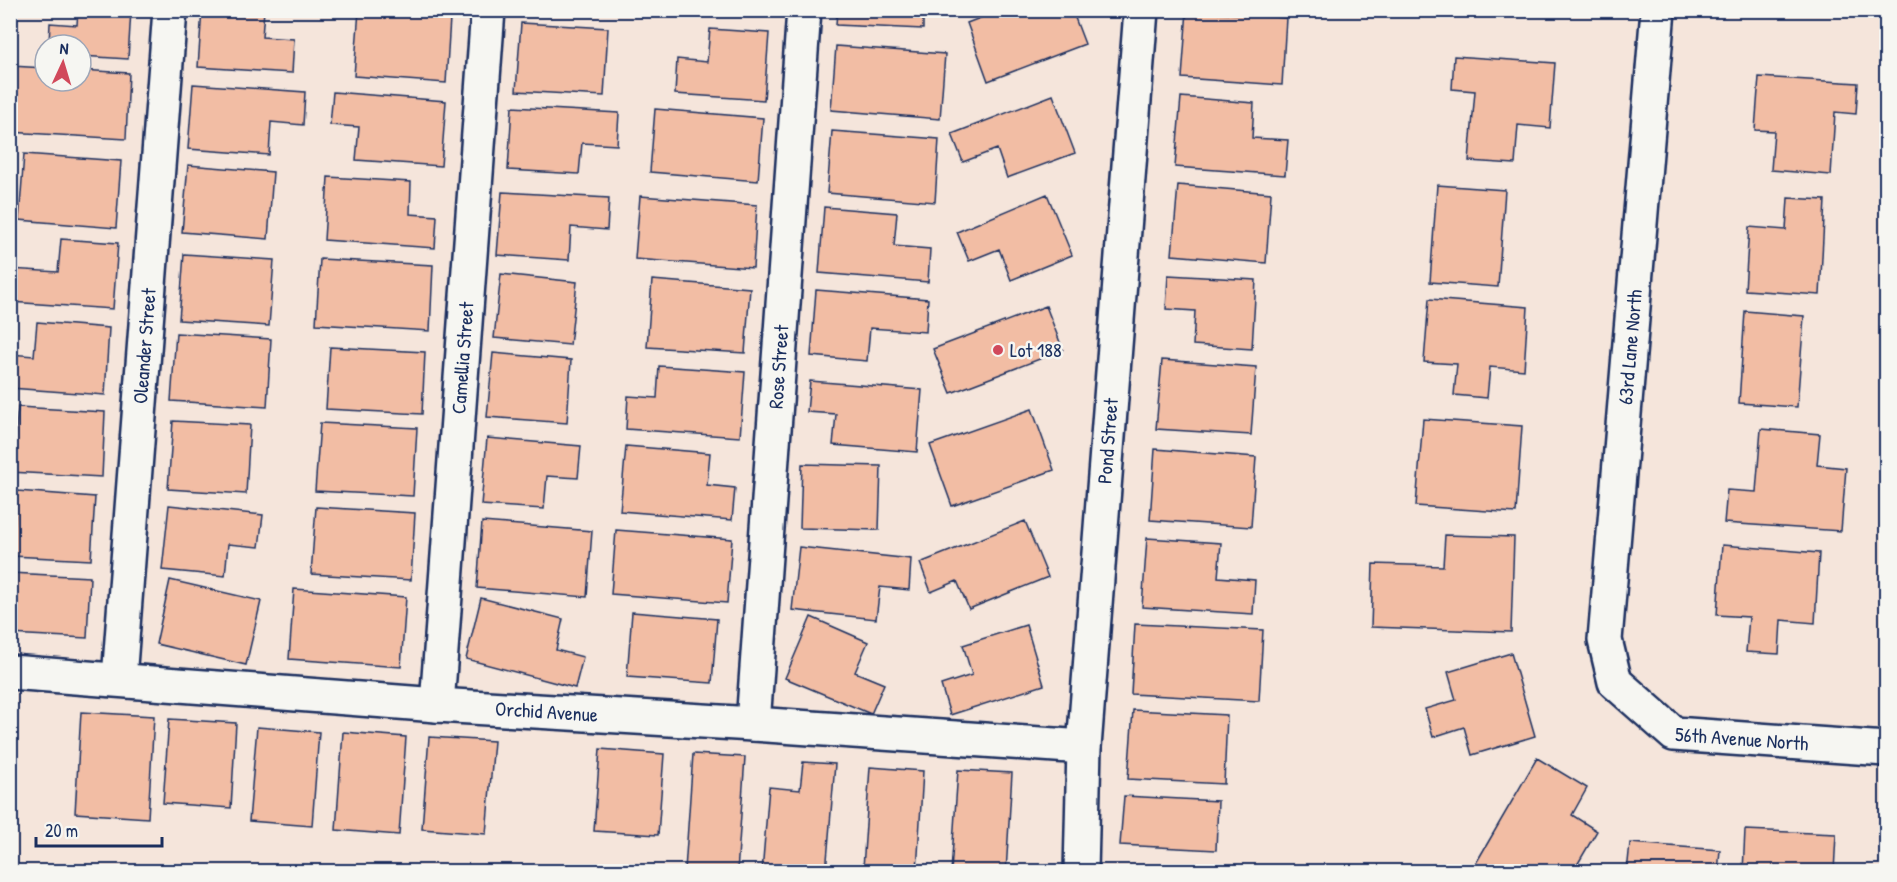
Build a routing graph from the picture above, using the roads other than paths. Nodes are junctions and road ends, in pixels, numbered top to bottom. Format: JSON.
{"nodes":[{"id":1,"x":170,"y":10,"type":"edge"},
{"id":2,"x":488,"y":10,"type":"edge"},
{"id":3,"x":804,"y":10,"type":"edge"},
{"id":4,"x":1141,"y":10,"type":"edge"},
{"id":5,"x":1658,"y":10,"type":"edge"},
{"id":6,"x":10,"y":672,"type":"edge"},
{"id":7,"x":119,"y":679,"type":"junction"},
{"id":8,"x":1615,"y":682,"type":"joint"},
{"id":9,"x":437,"y":705,"type":"junction"},
{"id":10,"x":753,"y":723,"type":"junction"},
{"id":11,"x":1084,"y":747,"type":"junction"},
{"id":12,"x":1887,"y":749,"type":"edge"},
{"id":13,"x":1081,"y":872,"type":"edge"}],
"edges":[{"from":1,"to":7,"type":"street","name":"Oleander Street"},
{"from":2,"to":9,"type":"street","name":"Camellia Street"},
{"from":3,"to":10,"type":"street","name":"Rose Street"},
{"from":4,"to":11,"type":"street","name":"Pond Street"},
{"from":5,"to":8,"type":"street","name":"63rd Lane North"},
{"from":6,"to":7,"type":"street","name":"Orchid Avenue"},
{"from":7,"to":9,"type":"street","name":"Orchid Avenue"},
{"from":8,"to":12,"type":"street","name":"56th Avenue North"},
{"from":9,"to":10,"type":"street","name":"Orchid Avenue"},
{"from":10,"to":11,"type":"street","name":"Orchid Avenue"},
{"from":11,"to":13,"type":"street","name":"Pond Street"}]}
